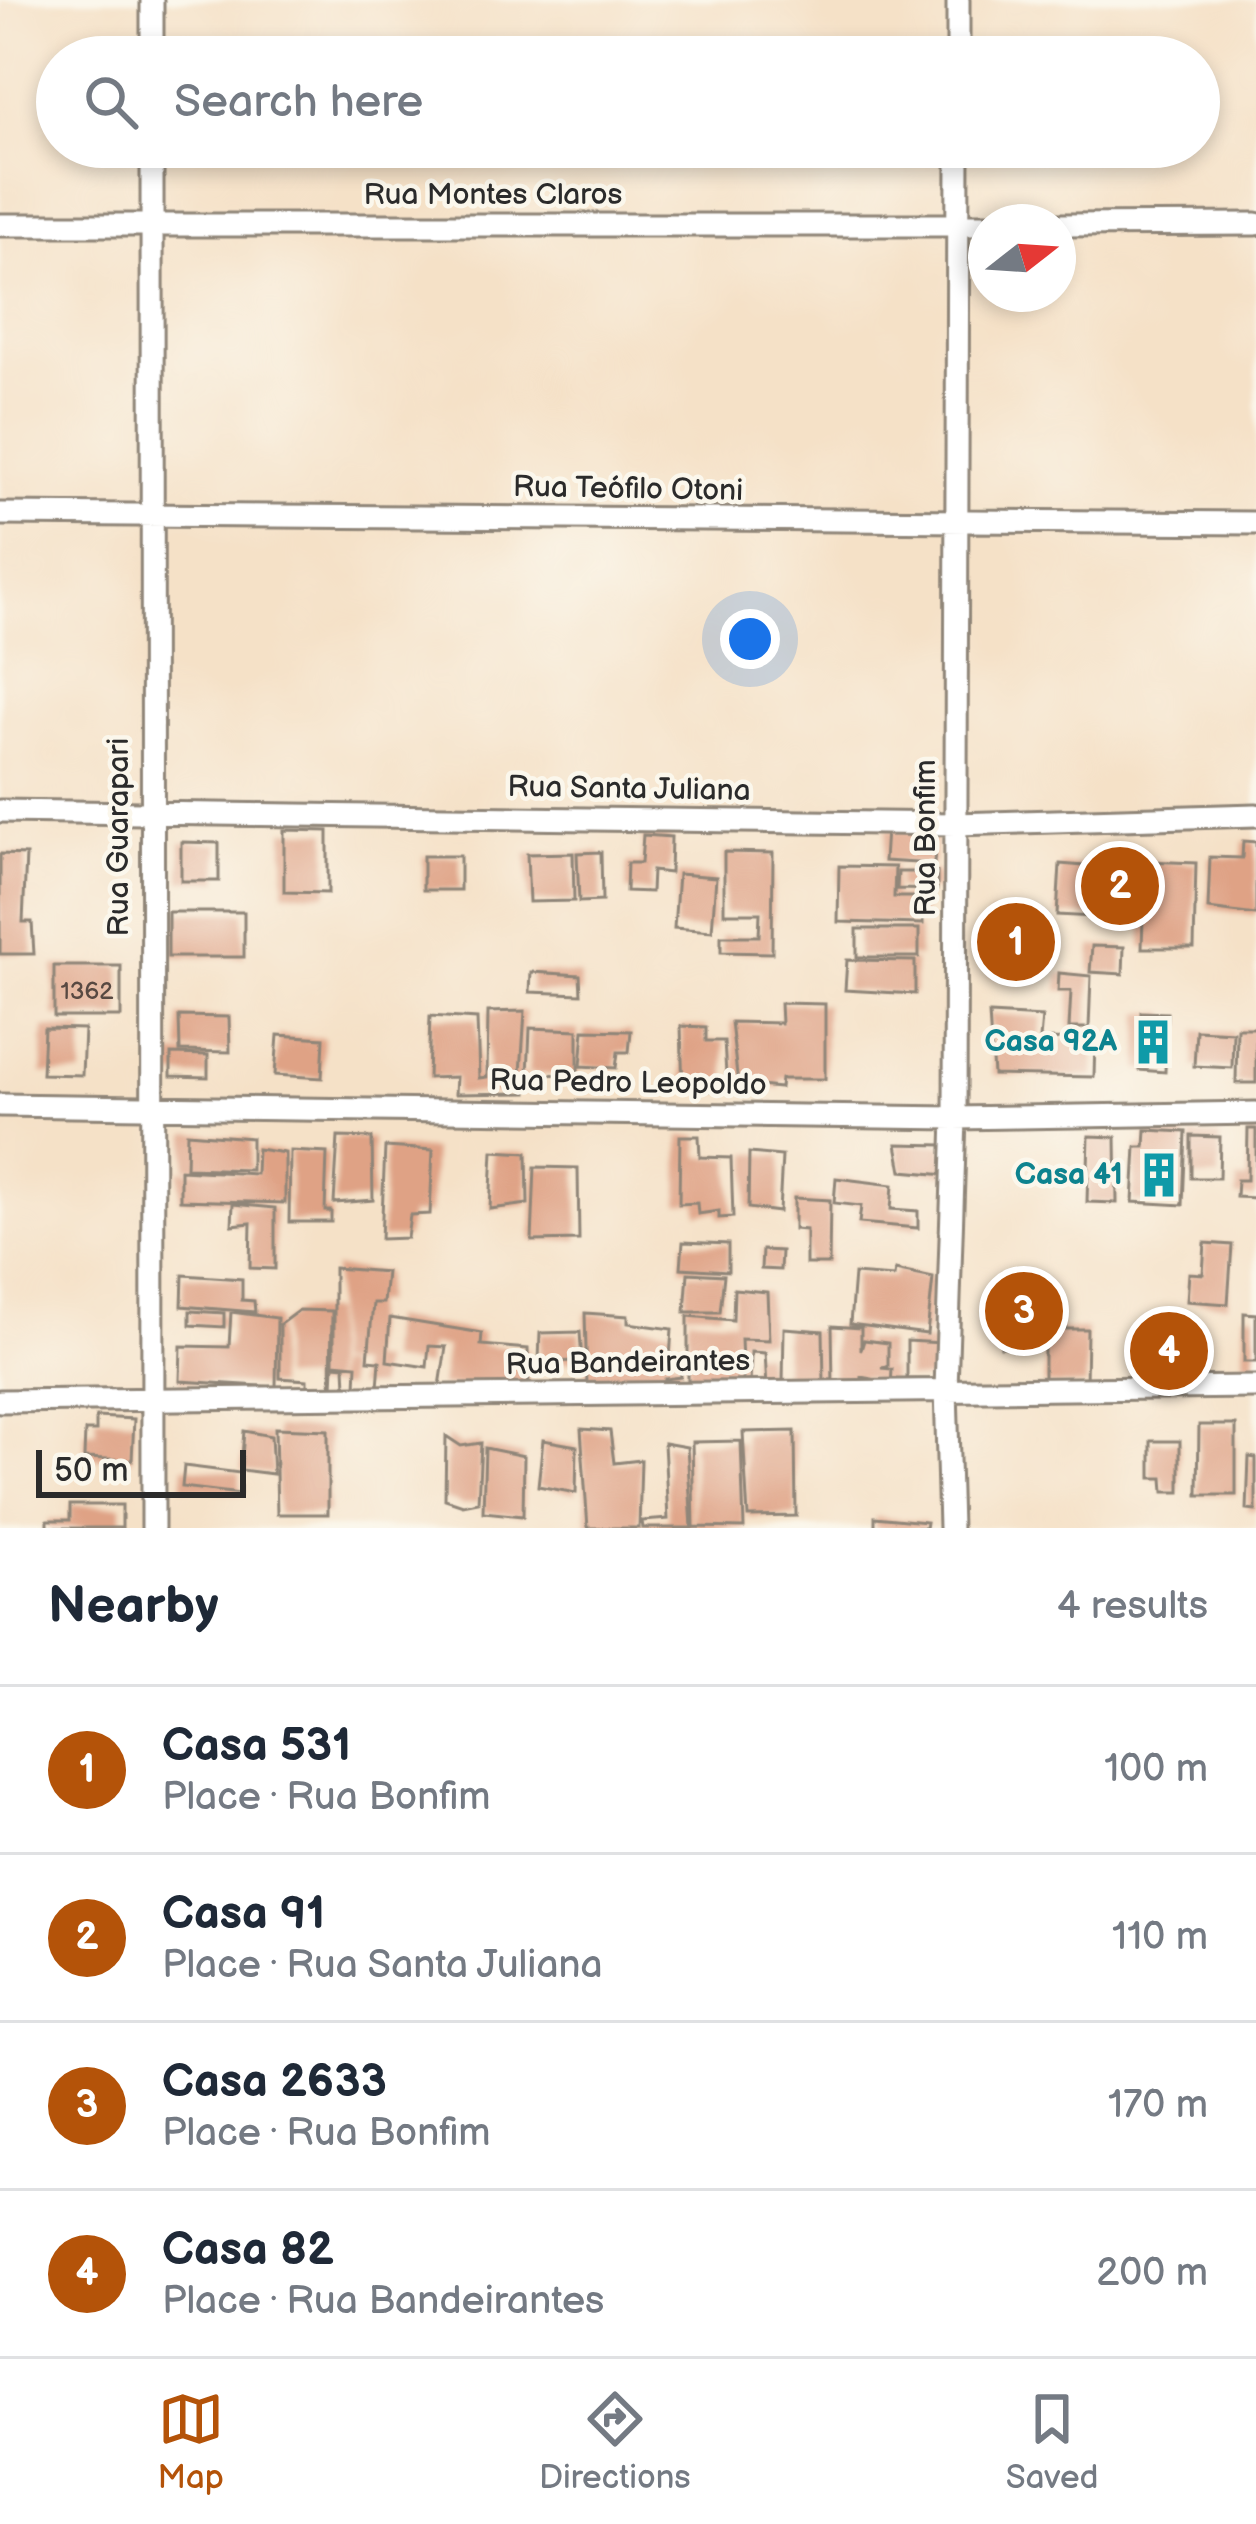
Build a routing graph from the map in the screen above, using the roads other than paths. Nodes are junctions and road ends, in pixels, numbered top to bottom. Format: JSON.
{"nodes":[{"id":1,"x":152,"y":0,"type":"edge"},
{"id":2,"x":958,"y":0,"type":"edge"},
{"id":3,"x":152,"y":36,"type":"edge"},
{"id":4,"x":958,"y":36,"type":"edge"},
{"id":5,"x":152,"y":168,"type":"edge"},
{"id":6,"x":958,"y":168,"type":"edge"},
{"id":7,"x":1256,"y":224,"type":"edge"},
{"id":8,"x":0,"y":225,"type":"edge"},
{"id":9,"x":152,"y":225,"type":"junction"},
{"id":10,"x":958,"y":225,"type":"junction"},
{"id":11,"x":968,"y":225,"type":"edge"},
{"id":12,"x":1076,"y":225,"type":"edge"},
{"id":13,"x":149,"y":513,"type":"junction"},
{"id":14,"x":0,"y":514,"type":"edge"},
{"id":15,"x":956,"y":522,"type":"junction"},
{"id":16,"x":1256,"y":523,"type":"edge"},
{"id":17,"x":0,"y":811,"type":"edge"},
{"id":18,"x":150,"y":811,"type":"junction"},
{"id":19,"x":1256,"y":815,"type":"edge"},
{"id":20,"x":956,"y":824,"type":"junction"},
{"id":21,"x":0,"y":1106,"type":"edge"},
{"id":22,"x":149,"y":1106,"type":"junction"},
{"id":23,"x":1256,"y":1113,"type":"edge"},
{"id":24,"x":955,"y":1118,"type":"junction"},
{"id":25,"x":1256,"y":1387,"type":"edge"},
{"id":26,"x":946,"y":1389,"type":"junction"},
{"id":27,"x":0,"y":1401,"type":"edge"},
{"id":28,"x":152,"y":1401,"type":"junction"},
{"id":29,"x":153,"y":1528,"type":"edge"},
{"id":30,"x":950,"y":1528,"type":"edge"}],
"edges":[{"from":1,"to":3,"type":"street"},
{"from":2,"to":4,"type":"street"},
{"from":5,"to":9,"type":"street","name":"Rua Guarapari"},
{"from":6,"to":10,"type":"street","name":"Rua Bonfim"},
{"from":7,"to":12,"type":"street"},
{"from":8,"to":9,"type":"street","name":"Rua Montes Claros"},
{"from":9,"to":10,"type":"street","name":"Rua Montes Claros"},
{"from":9,"to":13,"type":"street","name":"Rua Guarapari"},
{"from":10,"to":11,"type":"street","name":"Rua Montes Claros"},
{"from":10,"to":15,"type":"street","name":"Rua Bonfim"},
{"from":13,"to":14,"type":"street","name":"Rua Teófilo Otoni"},
{"from":13,"to":15,"type":"street","name":"Rua Teófilo Otoni"},
{"from":13,"to":18,"type":"street","name":"Rua Guarapari"},
{"from":15,"to":16,"type":"street","name":"Rua Teófilo Otoni"},
{"from":15,"to":20,"type":"street","name":"Rua Bonfim"},
{"from":17,"to":18,"type":"street","name":"Rua Santa Juliana"},
{"from":18,"to":20,"type":"street","name":"Rua Santa Juliana"},
{"from":18,"to":22,"type":"street","name":"Rua Guarapari"},
{"from":19,"to":20,"type":"street","name":"Rua Santa Juliana"},
{"from":20,"to":24,"type":"street","name":"Rua Bonfim"},
{"from":21,"to":22,"type":"street","name":"Rua Pedro Leopoldo"},
{"from":22,"to":24,"type":"street","name":"Rua Pedro Leopoldo"},
{"from":22,"to":28,"type":"street","name":"Rua Guarapari"},
{"from":23,"to":24,"type":"street","name":"Rua Pedro Leopoldo"},
{"from":24,"to":26,"type":"street","name":"Rua Bonfim"},
{"from":25,"to":26,"type":"street","name":"Rua Bandeirantes"},
{"from":26,"to":28,"type":"street","name":"Rua Bandeirantes"},
{"from":26,"to":30,"type":"street","name":"Rua Bonfim"},
{"from":27,"to":28,"type":"street","name":"Rua Bandeirantes"},
{"from":28,"to":29,"type":"street","name":"Rua Guarapari"}]}
